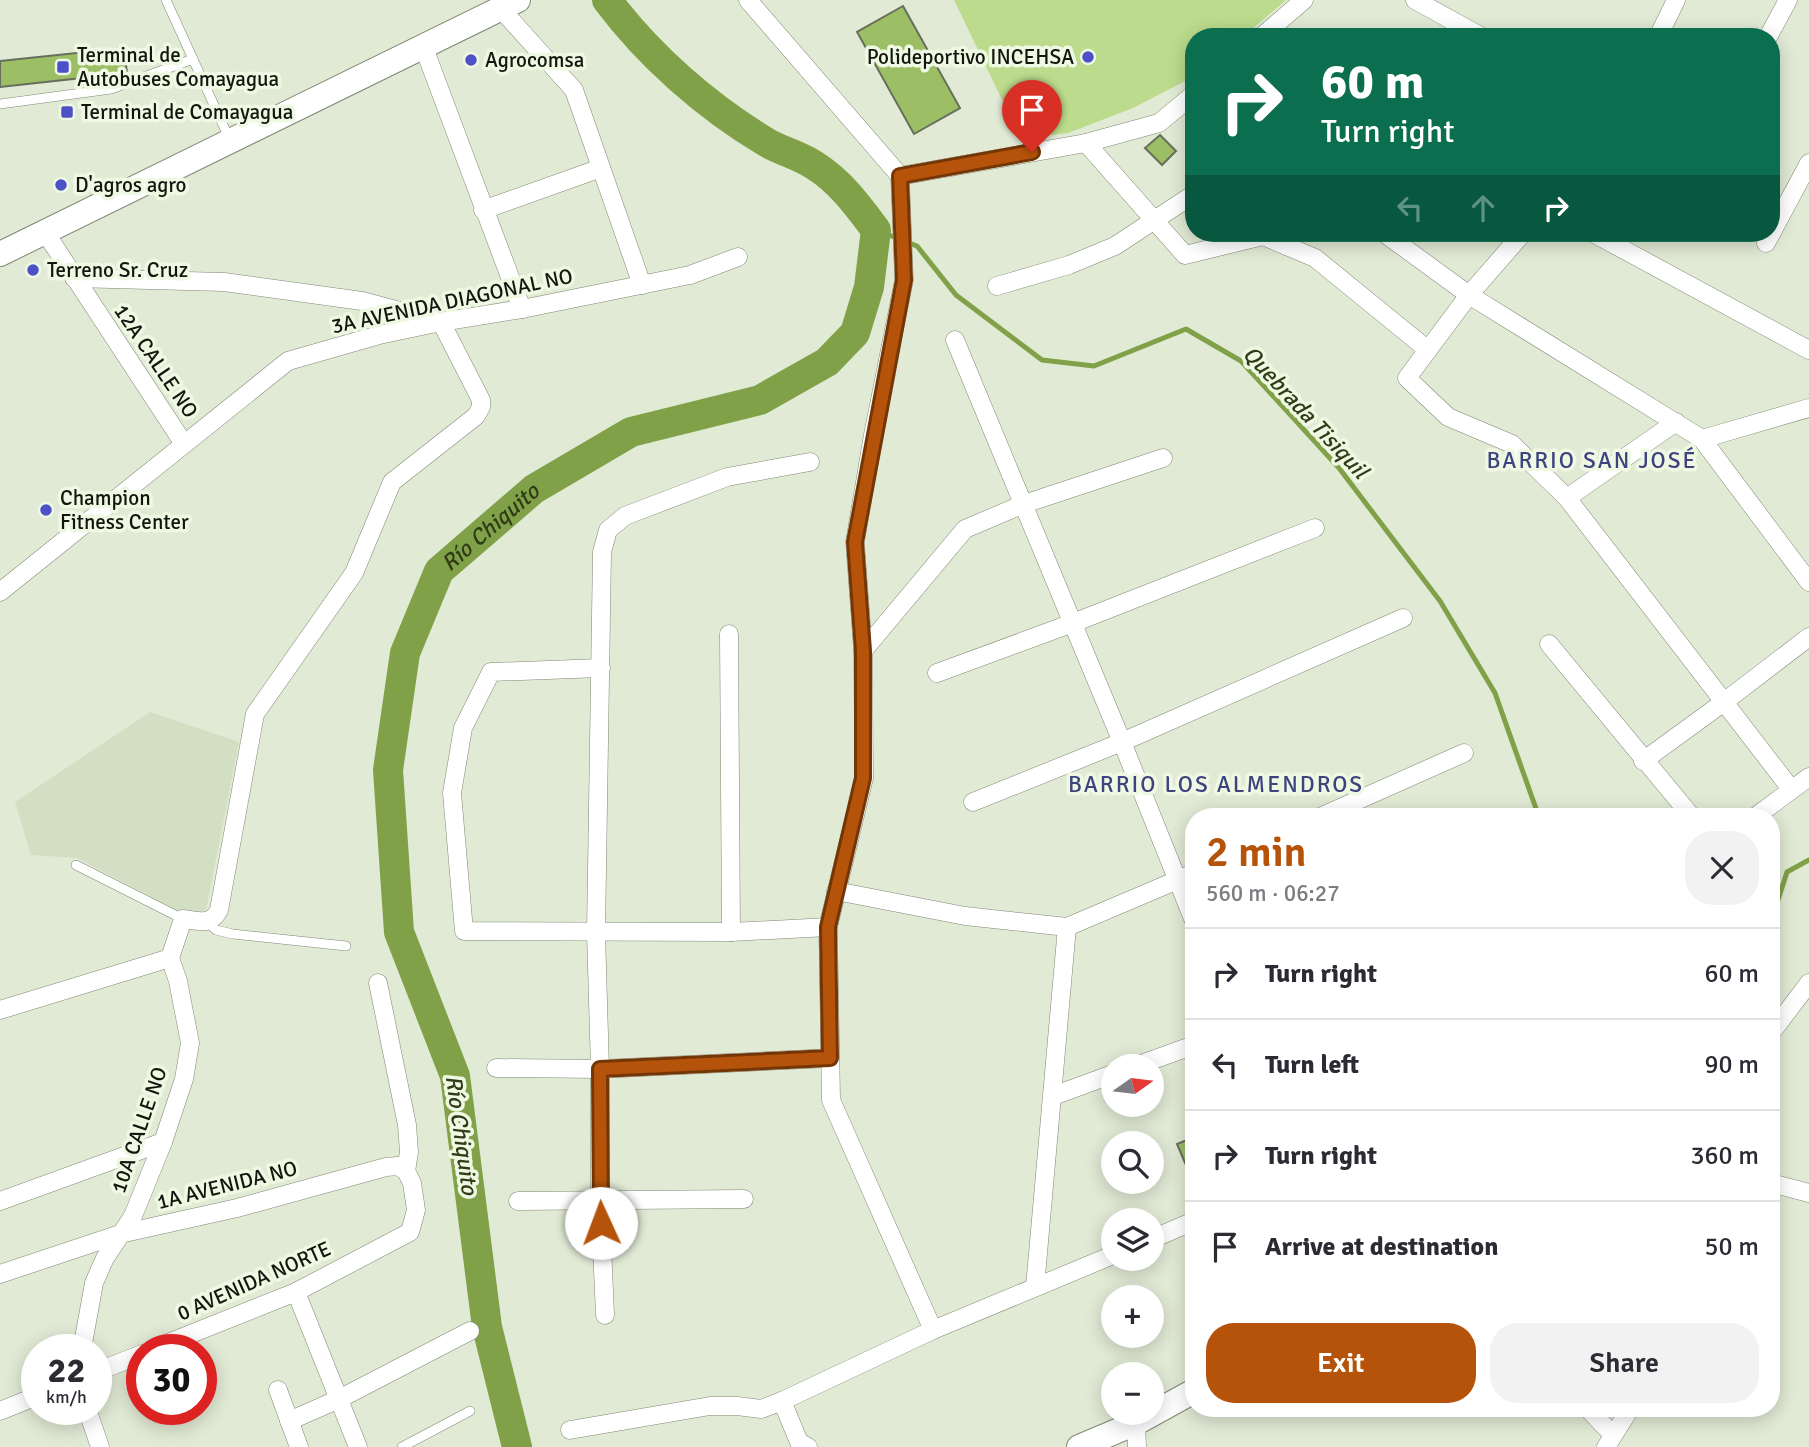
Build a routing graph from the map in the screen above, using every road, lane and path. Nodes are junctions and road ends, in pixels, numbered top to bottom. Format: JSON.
{"nodes":[{"id":1,"x":166,"y":0,"type":"edge"},
{"id":2,"x":748,"y":0,"type":"edge"},
{"id":3,"x":1304,"y":0,"type":"edge"},
{"id":4,"x":1416,"y":0,"type":"edge"},
{"id":5,"x":1676,"y":0,"type":"edge"},
{"id":6,"x":1788,"y":0,"type":"edge"},
{"id":7,"x":510,"y":4,"type":"edge"},
{"id":8,"x":1273,"y":28,"type":"edge"},
{"id":9,"x":1466,"y":28,"type":"edge"},
{"id":10,"x":1662,"y":28,"type":"edge"},
{"id":11,"x":1773,"y":28,"type":"edge"},
{"id":12,"x":424,"y":48,"type":"junction"},
{"id":13,"x":193,"y":59,"type":"junction"},
{"id":14,"x":1185,"y":101,"type":"edge"},
{"id":15,"x":0,"y":104,"type":"edge"},
{"id":16,"x":230,"y":141,"type":"junction"},
{"id":17,"x":1086,"y":142,"type":"junction"},
{"id":18,"x":1809,"y":163,"type":"edge"},
{"id":19,"x":601,"y":168,"type":"junction"},
{"id":20,"x":900,"y":176,"type":"junction"},
{"id":21,"x":1185,"y":200,"type":"edge"},
{"id":22,"x":483,"y":210,"type":"junction"},
{"id":23,"x":1780,"y":217,"type":"edge"},
{"id":24,"x":1156,"y":221,"type":"junction"},
{"id":25,"x":45,"y":232,"type":"junction"},
{"id":26,"x":1239,"y":242,"type":"edge"},
{"id":27,"x":1278,"y":242,"type":"edge"},
{"id":28,"x":1396,"y":242,"type":"edge"},
{"id":29,"x":1515,"y":242,"type":"edge"},
{"id":30,"x":1610,"y":242,"type":"edge"},
{"id":31,"x":0,"y":254,"type":"edge"},
{"id":32,"x":738,"y":257,"type":"dead end"},
{"id":33,"x":74,"y":278,"type":"junction"},
{"id":34,"x":642,"y":285,"type":"junction"},
{"id":35,"x":997,"y":286,"type":"dead end"},
{"id":36,"x":1469,"y":295,"type":"junction"},
{"id":37,"x":522,"y":309,"type":"junction"},
{"id":38,"x":441,"y":322,"type":"junction"},
{"id":39,"x":955,"y":340,"type":"dead end"},
{"id":40,"x":1428,"y":350,"type":"junction"},
{"id":41,"x":1809,"y":350,"type":"edge"},
{"id":42,"x":1809,"y":408,"type":"edge"},
{"id":43,"x":1676,"y":422,"type":"junction"},
{"id":44,"x":1702,"y":439,"type":"junction"},
{"id":45,"x":184,"y":443,"type":"junction"},
{"id":46,"x":1163,"y":458,"type":"dead end"},
{"id":47,"x":810,"y":462,"type":"dead end"},
{"id":48,"x":1567,"y":498,"type":"junction"},
{"id":49,"x":1024,"y":504,"type":"junction"},
{"id":50,"x":1315,"y":528,"type":"dead end"},
{"id":51,"x":1809,"y":582,"type":"edge"},
{"id":52,"x":0,"y":592,"type":"edge"},
{"id":53,"x":1403,"y":618,"type":"dead end"},
{"id":54,"x":1073,"y":623,"type":"junction"},
{"id":55,"x":729,"y":634,"type":"dead end"},
{"id":56,"x":1809,"y":637,"type":"edge"},
{"id":57,"x":1549,"y":644,"type":"dead end"},
{"id":58,"x":863,"y":651,"type":"junction"},
{"id":59,"x":601,"y":668,"type":"junction"},
{"id":60,"x":937,"y":673,"type":"dead end"},
{"id":61,"x":1724,"y":702,"type":"junction"},
{"id":62,"x":1122,"y":742,"type":"junction"},
{"id":63,"x":1464,"y":753,"type":"dead end"},
{"id":64,"x":1643,"y":761,"type":"junction"},
{"id":65,"x":1809,"y":777,"type":"edge"},
{"id":66,"x":1791,"y":789,"type":"junction"},
{"id":67,"x":973,"y":802,"type":"dead end"},
{"id":68,"x":1340,"y":808,"type":"edge"},
{"id":69,"x":1684,"y":808,"type":"edge"},
{"id":70,"x":1767,"y":808,"type":"edge"},
{"id":71,"x":76,"y":865,"type":"dead end"},
{"id":72,"x":1185,"y":877,"type":"edge"},
{"id":73,"x":1176,"y":881,"type":"junction"},
{"id":74,"x":836,"y":891,"type":"junction"},
{"id":75,"x":1185,"y":901,"type":"edge"},
{"id":76,"x":183,"y":919,"type":"junction"},
{"id":77,"x":207,"y":922,"type":"junction"},
{"id":78,"x":828,"y":927,"type":"junction"},
{"id":79,"x":1067,"y":927,"type":"junction"},
{"id":80,"x":731,"y":932,"type":"junction"},
{"id":81,"x":596,"y":933,"type":"junction"},
{"id":82,"x":346,"y":946,"type":"dead end"},
{"id":83,"x":170,"y":958,"type":"junction"},
{"id":84,"x":378,"y":983,"type":"dead end"},
{"id":85,"x":1809,"y":983,"type":"edge"},
{"id":86,"x":0,"y":1010,"type":"edge"},
{"id":87,"x":1780,"y":1021,"type":"edge"},
{"id":88,"x":1185,"y":1048,"type":"edge"},
{"id":89,"x":1164,"y":1056,"type":"edge"},
{"id":90,"x":830,"y":1058,"type":"junction"},
{"id":91,"x":496,"y":1068,"type":"dead end"},
{"id":92,"x":600,"y":1069,"type":"junction"},
{"id":93,"x":1101,"y":1078,"type":"edge"},
{"id":94,"x":1053,"y":1096,"type":"junction"},
{"id":95,"x":163,"y":1142,"type":"junction"},
{"id":96,"x":406,"y":1171,"type":"junction"},
{"id":97,"x":1780,"y":1185,"type":"edge"},
{"id":98,"x":1809,"y":1193,"type":"edge"},
{"id":99,"x":744,"y":1199,"type":"dead end"},
{"id":100,"x":600,"y":1200,"type":"junction"},
{"id":101,"x":0,"y":1201,"type":"edge"},
{"id":102,"x":518,"y":1201,"type":"dead end"},
{"id":103,"x":1185,"y":1225,"type":"edge"},
{"id":104,"x":120,"y":1234,"type":"junction"},
{"id":105,"x":1164,"y":1234,"type":"edge"},
{"id":106,"x":1101,"y":1260,"type":"edge"},
{"id":107,"x":0,"y":1274,"type":"edge"},
{"id":108,"x":1035,"y":1287,"type":"junction"},
{"id":109,"x":296,"y":1292,"type":"junction"},
{"id":110,"x":605,"y":1315,"type":"dead end"},
{"id":111,"x":933,"y":1330,"type":"junction"},
{"id":112,"x":470,"y":1331,"type":"dead end"},
{"id":113,"x":85,"y":1334,"type":"edge"},
{"id":114,"x":191,"y":1334,"type":"edge"},
{"id":115,"x":278,"y":1390,"type":"dead end"},
{"id":116,"x":1185,"y":1398,"type":"edge"},
{"id":117,"x":338,"y":1399,"type":"junction"},
{"id":118,"x":782,"y":1401,"type":"junction"},
{"id":119,"x":21,"y":1402,"type":"edge"},
{"id":120,"x":0,"y":1411,"type":"edge"},
{"id":121,"x":470,"y":1411,"type":"dead end"},
{"id":122,"x":1593,"y":1417,"type":"edge"},
{"id":123,"x":1625,"y":1417,"type":"edge"},
{"id":124,"x":289,"y":1421,"type":"junction"},
{"id":125,"x":92,"y":1425,"type":"edge"},
{"id":126,"x":570,"y":1430,"type":"dead end"},
{"id":127,"x":1137,"y":1435,"type":"edge"},
{"id":128,"x":1609,"y":1441,"type":"edge"},
{"id":129,"x":100,"y":1447,"type":"edge"},
{"id":130,"x":299,"y":1447,"type":"edge"},
{"id":131,"x":358,"y":1447,"type":"edge"},
{"id":132,"x":402,"y":1447,"type":"edge"},
{"id":133,"x":808,"y":1447,"type":"edge"},
{"id":134,"x":1079,"y":1447,"type":"edge"}],
"edges":[{"from":1,"to":13,"type":"lane"},
{"from":2,"to":20,"type":"street"},
{"from":3,"to":8,"type":"street"},
{"from":4,"to":9,"type":"street"},
{"from":5,"to":10,"type":"street"},
{"from":6,"to":11,"type":"street"},
{"from":7,"to":12,"type":"main road"},
{"from":7,"to":19,"type":"street"},
{"from":12,"to":16,"type":"main road"},
{"from":12,"to":22,"type":"street"},
{"from":13,"to":15,"type":"lane"},
{"from":13,"to":16,"type":"lane"},
{"from":14,"to":17,"type":"street"},
{"from":16,"to":25,"type":"main road"},
{"from":17,"to":20,"type":"street"},
{"from":17,"to":24,"type":"street"},
{"from":18,"to":23,"type":"street"},
{"from":19,"to":22,"type":"street"},
{"from":19,"to":34,"type":"street"},
{"from":20,"to":58,"type":"street"},
{"from":21,"to":24,"type":"street"},
{"from":22,"to":37,"type":"street"},
{"from":24,"to":26,"type":"street"},
{"from":24,"to":35,"type":"street"},
{"from":25,"to":31,"type":"main road"},
{"from":25,"to":33,"type":"street","name":"12A CALLE NO"},
{"from":27,"to":40,"type":"street"},
{"from":28,"to":36,"type":"street"},
{"from":29,"to":36,"type":"street"},
{"from":30,"to":41,"type":"street"},
{"from":32,"to":34,"type":"street","name":"3A AVENIDA DIAGONAL NO"},
{"from":33,"to":38,"type":"street"},
{"from":33,"to":45,"type":"street","name":"12A CALLE NO"},
{"from":34,"to":37,"type":"street","name":"3A AVENIDA DIAGONAL NO"},
{"from":36,"to":40,"type":"street"},
{"from":36,"to":43,"type":"street"},
{"from":37,"to":38,"type":"street","name":"3A AVENIDA DIAGONAL NO"},
{"from":38,"to":45,"type":"street","name":"3A AVENIDA DIAGONAL NO"},
{"from":38,"to":77,"type":"street"},
{"from":39,"to":49,"type":"street"},
{"from":40,"to":48,"type":"street"},
{"from":42,"to":44,"type":"street"},
{"from":43,"to":44,"type":"street"},
{"from":43,"to":48,"type":"street"},
{"from":44,"to":51,"type":"street"},
{"from":45,"to":52,"type":"street","name":"3A AVENIDA DIAGONAL NO"},
{"from":46,"to":49,"type":"street"},
{"from":47,"to":59,"type":"street"},
{"from":48,"to":61,"type":"street"},
{"from":49,"to":54,"type":"street"},
{"from":49,"to":58,"type":"street"},
{"from":50,"to":54,"type":"street"},
{"from":53,"to":62,"type":"street"},
{"from":54,"to":60,"type":"street"},
{"from":54,"to":62,"type":"street"},
{"from":55,"to":80,"type":"street"},
{"from":56,"to":61,"type":"street"},
{"from":57,"to":64,"type":"street"},
{"from":58,"to":74,"type":"street"},
{"from":59,"to":81,"type":"street"},
{"from":59,"to":81,"type":"street"},
{"from":61,"to":64,"type":"street"},
{"from":61,"to":66,"type":"street"},
{"from":62,"to":67,"type":"street"},
{"from":62,"to":73,"type":"street"},
{"from":63,"to":68,"type":"street"},
{"from":64,"to":69,"type":"street"},
{"from":65,"to":66,"type":"street"},
{"from":66,"to":70,"type":"street"},
{"from":71,"to":76,"type":"lane"},
{"from":72,"to":73,"type":"street"},
{"from":73,"to":75,"type":"street"},
{"from":73,"to":79,"type":"street"},
{"from":74,"to":78,"type":"street"},
{"from":74,"to":79,"type":"street"},
{"from":76,"to":77,"type":"street"},
{"from":76,"to":83,"type":"street"},
{"from":77,"to":82,"type":"lane"},
{"from":78,"to":80,"type":"street"},
{"from":78,"to":90,"type":"street"},
{"from":79,"to":94,"type":"street"},
{"from":80,"to":81,"type":"street"},
{"from":81,"to":92,"type":"street"},
{"from":83,"to":86,"type":"street"},
{"from":83,"to":95,"type":"street","name":"10A CALLE NO"},
{"from":84,"to":96,"type":"street"},
{"from":85,"to":87,"type":"street"},
{"from":88,"to":89,"type":"street"},
{"from":90,"to":92,"type":"street"},
{"from":90,"to":111,"type":"street"},
{"from":91,"to":92,"type":"street"},
{"from":92,"to":100,"type":"street"},
{"from":93,"to":94,"type":"street"},
{"from":94,"to":108,"type":"street"},
{"from":95,"to":101,"type":"street"},
{"from":95,"to":104,"type":"street","name":"10A CALLE NO"},
{"from":96,"to":104,"type":"street","name":"1A AVENIDA NO"},
{"from":96,"to":109,"type":"street","name":"0 AVENIDA NORTE"},
{"from":97,"to":98,"type":"street"},
{"from":99,"to":100,"type":"street"},
{"from":100,"to":102,"type":"street"},
{"from":100,"to":110,"type":"street"},
{"from":103,"to":105,"type":"street"},
{"from":104,"to":107,"type":"street","name":"1A AVENIDA NO"},
{"from":104,"to":113,"type":"street","name":"10A CALLE NO"},
{"from":106,"to":108,"type":"street"},
{"from":108,"to":111,"type":"street"},
{"from":109,"to":114,"type":"street","name":"0 AVENIDA NORTE"},
{"from":109,"to":117,"type":"street"},
{"from":111,"to":118,"type":"street"},
{"from":112,"to":117,"type":"street"},
{"from":115,"to":124,"type":"street"},
{"from":116,"to":127,"type":"main road"},
{"from":117,"to":124,"type":"street"},
{"from":117,"to":131,"type":"street"},
{"from":118,"to":126,"type":"street"},
{"from":118,"to":133,"type":"street"},
{"from":119,"to":120,"type":"street"},
{"from":121,"to":132,"type":"lane"},
{"from":122,"to":128,"type":"street"},
{"from":123,"to":128,"type":"street"},
{"from":124,"to":130,"type":"street"},
{"from":125,"to":129,"type":"street"},
{"from":127,"to":134,"type":"main road"}]}
